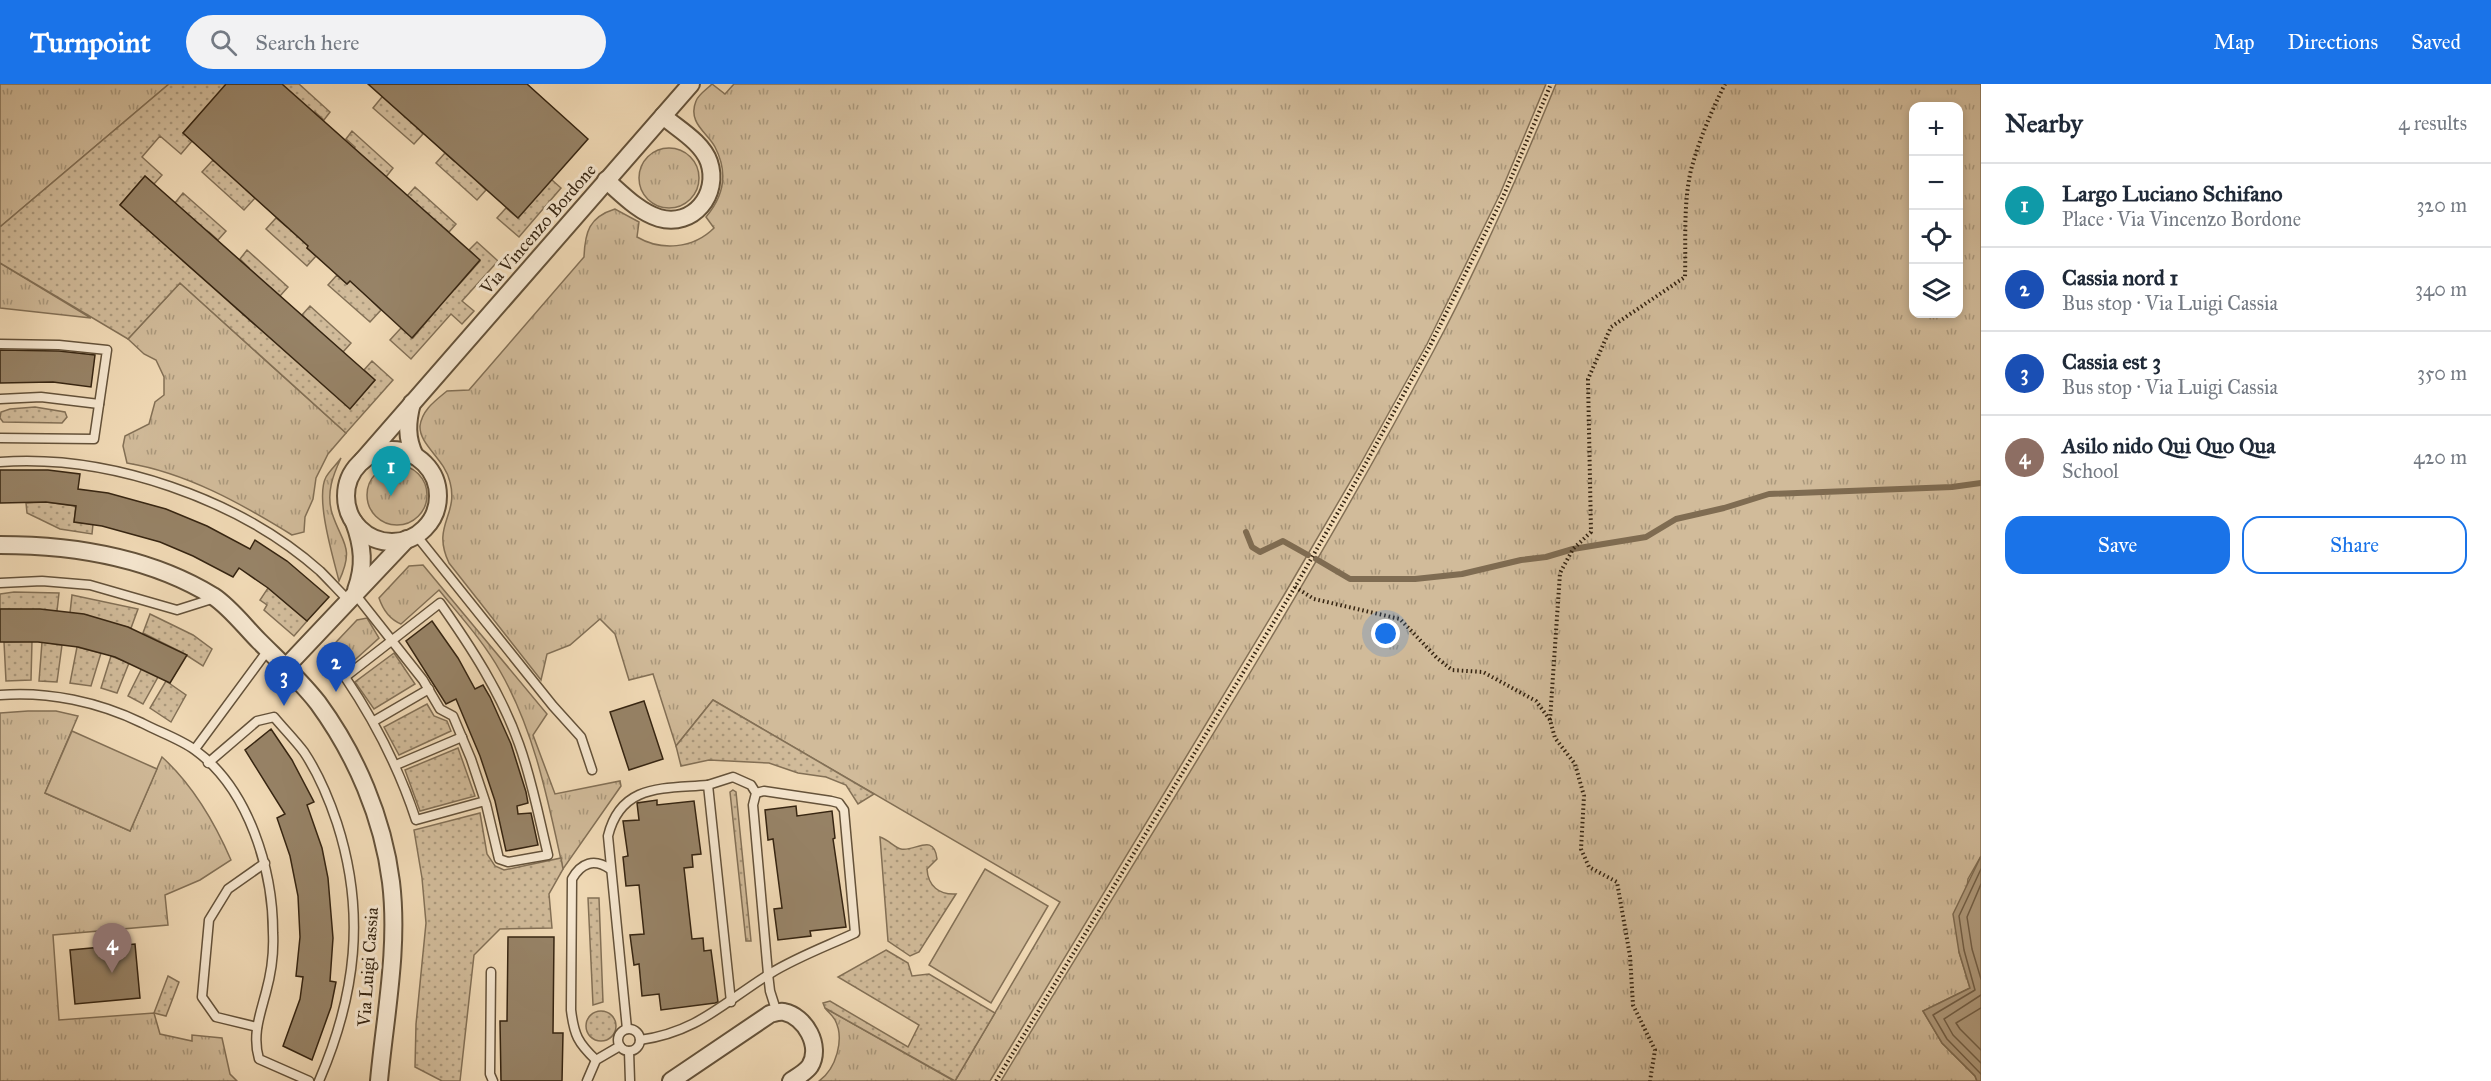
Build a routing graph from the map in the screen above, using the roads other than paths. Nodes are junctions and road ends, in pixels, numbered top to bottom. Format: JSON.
{"nodes":[{"id":1,"x":691,"y":84,"type":"edge"},
{"id":2,"x":663,"y":116,"type":"junction"},
{"id":3,"x":606,"y":180,"type":"junction"},
{"id":4,"x":0,"y":344,"type":"edge"},
{"id":5,"x":0,"y":399,"type":"edge"},
{"id":6,"x":414,"y":399,"type":"junction"},
{"id":7,"x":99,"y":404,"type":"junction"},
{"id":8,"x":0,"y":438,"type":"edge"},
{"id":9,"x":415,"y":456,"type":"junction"},
{"id":10,"x":362,"y":461,"type":"junction"},
{"id":11,"x":0,"y":462,"type":"edge"},
{"id":12,"x":354,"y":522,"type":"junction"},
{"id":13,"x":411,"y":537,"type":"junction"},
{"id":14,"x":0,"y":545,"type":"edge"},
{"id":15,"x":0,"y":583,"type":"edge"},
{"id":16,"x":215,"y":597,"type":"junction"},
{"id":17,"x":352,"y":597,"type":"junction"},
{"id":18,"x":393,"y":639,"type":"junction"},
{"id":19,"x":268,"y":650,"type":"junction"},
{"id":20,"x":286,"y":667,"type":"junction"},
{"id":21,"x":429,"y":689,"type":"junction"},
{"id":22,"x":0,"y":695,"type":"edge"},
{"id":23,"x":374,"y":721,"type":"junction"},
{"id":24,"x":462,"y":737,"type":"junction"},
{"id":25,"x":195,"y":749,"type":"junction"},
{"id":26,"x":208,"y":763,"type":"junction"},
{"id":27,"x":396,"y":765,"type":"junction"},
{"id":28,"x":592,"y":770,"type":"dead end"},
{"id":29,"x":708,"y":785,"type":"junction"},
{"id":30,"x":756,"y":793,"type":"junction"},
{"id":31,"x":485,"y":801,"type":"junction"},
{"id":32,"x":265,"y":863,"type":"junction"},
{"id":33,"x":610,"y":869,"type":"junction"},
{"id":34,"x":491,"y":972,"type":"dead end"},
{"id":35,"x":768,"y":974,"type":"junction"},
{"id":36,"x":731,"y":1002,"type":"junction"},
{"id":37,"x":773,"y":1013,"type":"junction"},
{"id":38,"x":257,"y":1027,"type":"junction"},
{"id":39,"x":627,"y":1029,"type":"junction"},
{"id":40,"x":640,"y":1040,"type":"junction"},
{"id":41,"x":620,"y":1046,"type":"junction"},
{"id":42,"x":629,"y":1051,"type":"junction"},
{"id":43,"x":596,"y":1060,"type":"junction"},
{"id":44,"x":309,"y":1081,"type":"edge"},
{"id":45,"x":319,"y":1081,"type":"edge"},
{"id":46,"x":379,"y":1081,"type":"edge"},
{"id":47,"x":493,"y":1081,"type":"edge"},
{"id":48,"x":587,"y":1081,"type":"edge"},
{"id":49,"x":630,"y":1081,"type":"edge"},
{"id":50,"x":671,"y":1081,"type":"edge"},
{"id":51,"x":791,"y":1081,"type":"edge"}],
"edges":[{"from":1,"to":2,"type":"street","name":"Via Vincenzo Bordone"},
{"from":2,"to":3,"type":"street","name":"Via Vincenzo Bordone"},
{"from":2,"to":3,"type":"street"},
{"from":3,"to":6,"type":"street","name":"Via Vincenzo Bordone"},
{"from":4,"to":7,"type":"lane"},
{"from":5,"to":7,"type":"lane"},
{"from":6,"to":9,"type":"street"},
{"from":6,"to":10,"type":"street","name":"Via Vincenzo Bordone"},
{"from":7,"to":8,"type":"lane"},
{"from":9,"to":10,"type":"street"},
{"from":9,"to":13,"type":"street"},
{"from":10,"to":12,"type":"street"},
{"from":11,"to":17,"type":"lane"},
{"from":12,"to":13,"type":"street"},
{"from":12,"to":17,"type":"street"},
{"from":13,"to":17,"type":"street"},
{"from":13,"to":28,"type":"lane"},
{"from":14,"to":16,"type":"street","name":"Via Luigi Cassia"},
{"from":15,"to":16,"type":"lane"},
{"from":16,"to":19,"type":"street","name":"Via Luigi Cassia"},
{"from":17,"to":18,"type":"lane"},
{"from":17,"to":20,"type":"street"},
{"from":18,"to":21,"type":"lane"},
{"from":18,"to":23,"type":"lane"},
{"from":18,"to":31,"type":"lane"},
{"from":19,"to":20,"type":"street","name":"Via Luigi Cassia"},
{"from":19,"to":25,"type":"lane"},
{"from":20,"to":46,"type":"street","name":"Via Luigi Cassia"},
{"from":21,"to":23,"type":"lane"},
{"from":21,"to":24,"type":"lane"},
{"from":22,"to":25,"type":"lane"},
{"from":23,"to":27,"type":"lane"},
{"from":24,"to":27,"type":"lane"},
{"from":24,"to":31,"type":"lane"},
{"from":25,"to":26,"type":"lane"},
{"from":26,"to":32,"type":"lane"},
{"from":26,"to":45,"type":"lane"},
{"from":27,"to":31,"type":"lane"},
{"from":29,"to":30,"type":"lane"},
{"from":29,"to":33,"type":"lane"},
{"from":29,"to":36,"type":"lane"},
{"from":30,"to":35,"type":"lane"},
{"from":30,"to":35,"type":"lane"},
{"from":32,"to":38,"type":"lane"},
{"from":32,"to":38,"type":"lane"},
{"from":33,"to":39,"type":"lane"},
{"from":33,"to":43,"type":"lane"},
{"from":34,"to":47,"type":"lane"},
{"from":35,"to":36,"type":"lane"},
{"from":35,"to":37,"type":"lane"},
{"from":36,"to":40,"type":"lane"},
{"from":37,"to":50,"type":"street"},
{"from":37,"to":51,"type":"street"},
{"from":38,"to":44,"type":"lane"},
{"from":39,"to":40,"type":"lane"},
{"from":39,"to":41,"type":"lane"},
{"from":40,"to":42,"type":"lane"},
{"from":41,"to":42,"type":"lane"},
{"from":41,"to":43,"type":"lane"},
{"from":42,"to":49,"type":"lane"},
{"from":43,"to":48,"type":"lane"}]}
